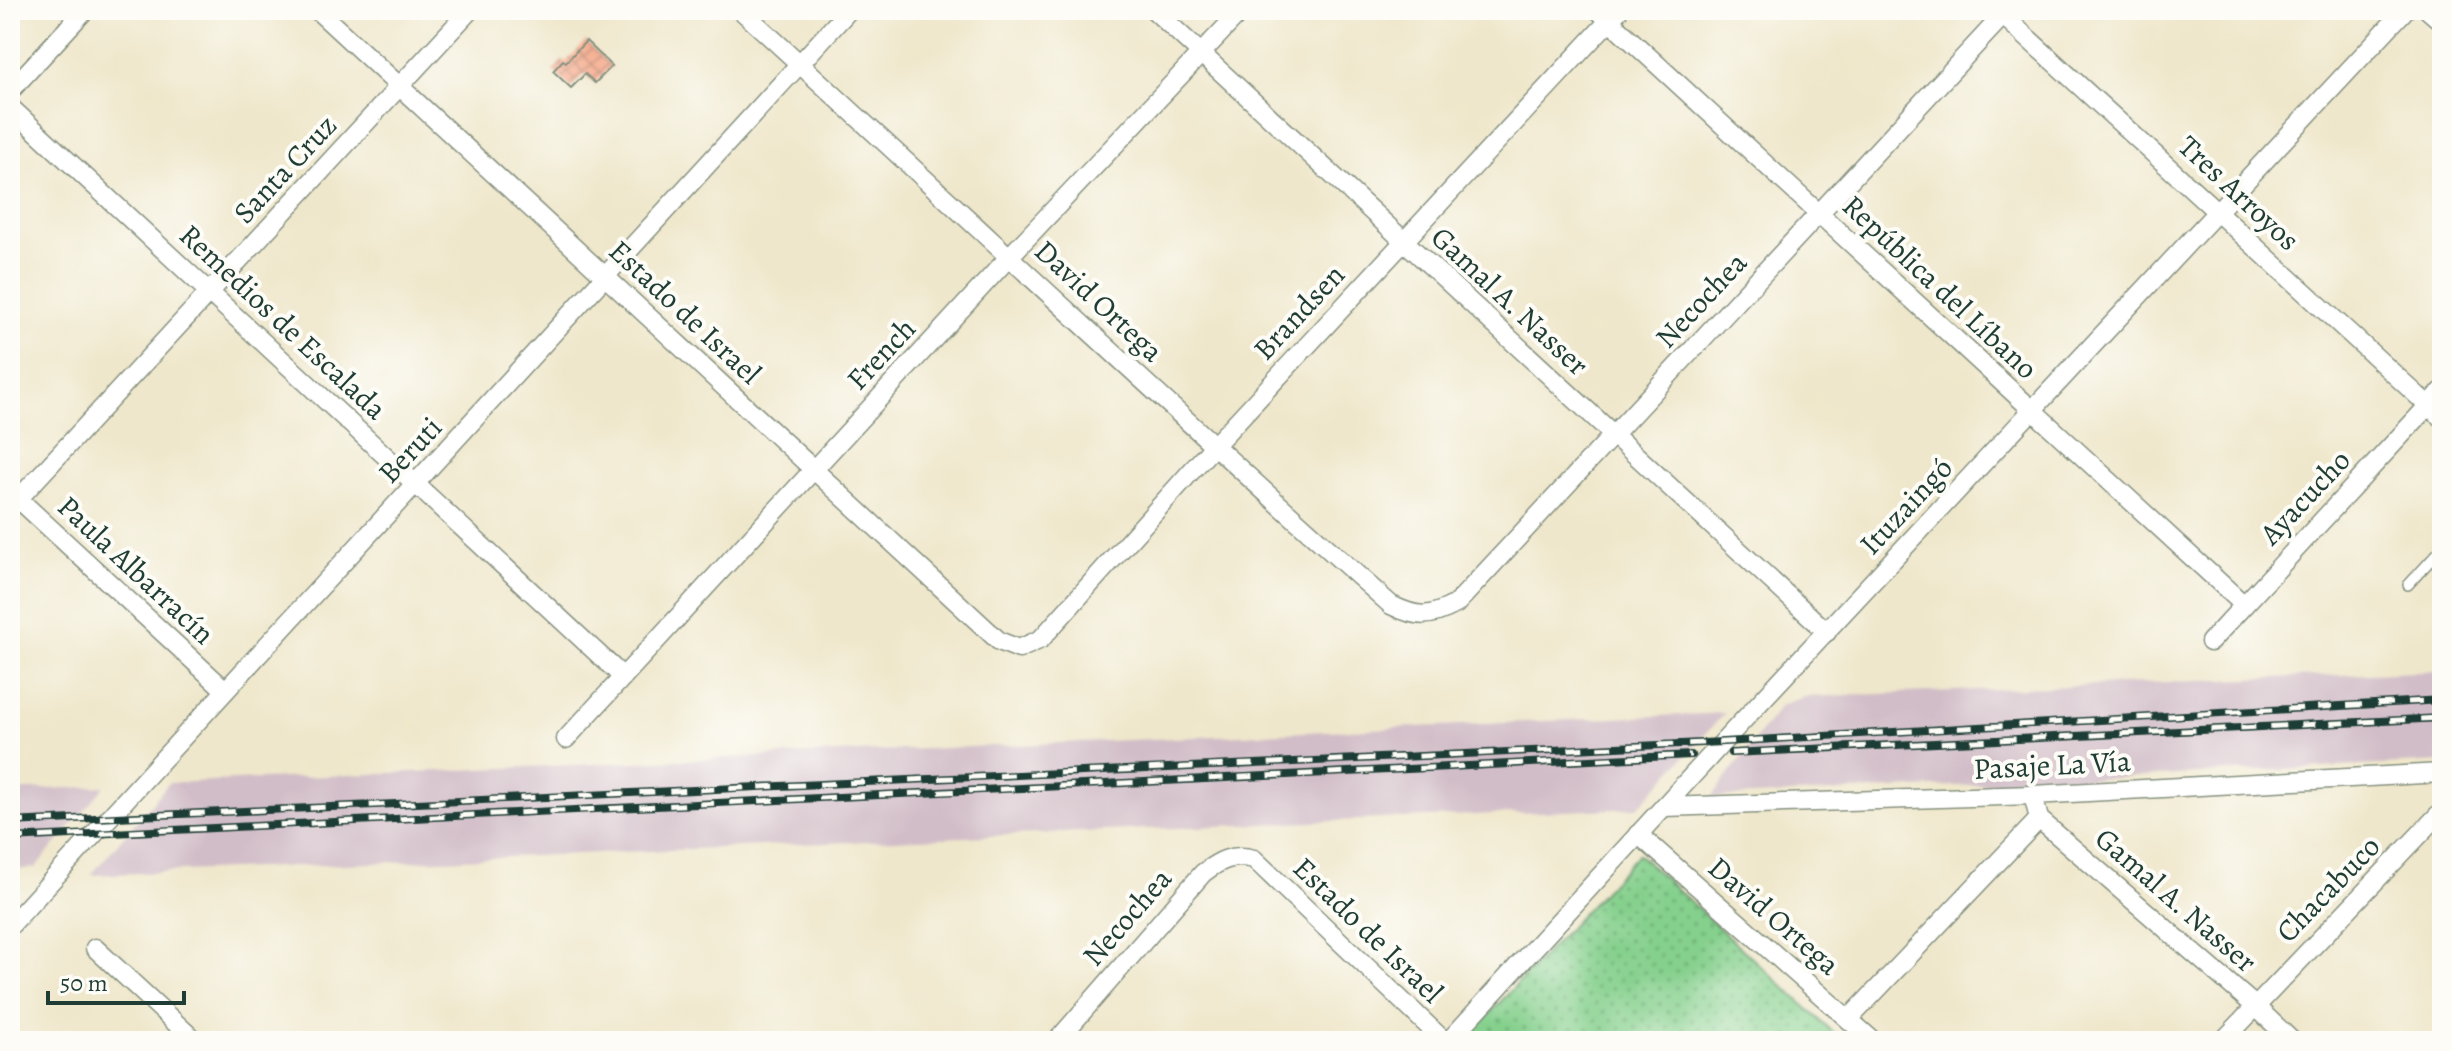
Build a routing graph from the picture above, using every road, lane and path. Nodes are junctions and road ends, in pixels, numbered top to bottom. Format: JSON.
{"nodes":[{"id":1,"x":85,"y":10,"type":"edge"},
{"id":2,"x":317,"y":10,"type":"edge"},
{"id":3,"x":470,"y":10,"type":"edge"},
{"id":4,"x":741,"y":10,"type":"edge"},
{"id":5,"x":849,"y":10,"type":"edge"},
{"id":6,"x":1154,"y":10,"type":"edge"},
{"id":7,"x":1242,"y":10,"type":"edge"},
{"id":8,"x":2405,"y":10,"type":"edge"},
{"id":9,"x":2428,"y":10,"type":"edge"},
{"id":10,"x":2003,"y":12,"type":"edge"},
{"id":11,"x":1609,"y":14,"type":"edge"},
{"id":12,"x":2442,"y":22,"type":"edge"},
{"id":13,"x":1201,"y":54,"type":"junction"},
{"id":14,"x":800,"y":63,"type":"junction"},
{"id":15,"x":400,"y":86,"type":"junction"},
{"id":16,"x":10,"y":91,"type":"edge"},
{"id":17,"x":10,"y":107,"type":"edge"},
{"id":18,"x":2217,"y":212,"type":"junction"},
{"id":19,"x":1819,"y":214,"type":"junction"},
{"id":20,"x":1403,"y":241,"type":"junction"},
{"id":21,"x":1010,"y":256,"type":"junction"},
{"id":22,"x":606,"y":278,"type":"junction"},
{"id":23,"x":209,"y":292,"type":"junction"},
{"id":24,"x":2442,"y":391,"type":"edge"},
{"id":25,"x":2032,"y":410,"type":"junction"},
{"id":26,"x":2435,"y":412,"type":"edge"},
{"id":27,"x":1613,"y":434,"type":"junction"},
{"id":28,"x":1213,"y":447,"type":"junction"},
{"id":29,"x":813,"y":469,"type":"junction"},
{"id":30,"x":417,"y":485,"type":"junction"},
{"id":31,"x":13,"y":499,"type":"edge"},
{"id":32,"x":2442,"y":548,"type":"edge"},
{"id":33,"x":2408,"y":585,"type":"dead end"},
{"id":34,"x":2244,"y":605,"type":"junction"},
{"id":35,"x":1426,"y":615,"type":"joint"},
{"id":36,"x":1827,"y":632,"type":"junction"},
{"id":37,"x":2210,"y":642,"type":"dead end"},
{"id":38,"x":1019,"y":649,"type":"joint"},
{"id":39,"x":623,"y":677,"type":"junction"},
{"id":40,"x":225,"y":690,"type":"junction"},
{"id":41,"x":566,"y":739,"type":"dead end"},
{"id":42,"x":2442,"y":773,"type":"edge"},
{"id":43,"x":2033,"y":795,"type":"junction"},
{"id":44,"x":1664,"y":807,"type":"junction"},
{"id":45,"x":2442,"y":811,"type":"edge"},
{"id":46,"x":2039,"y":819,"type":"junction"},
{"id":47,"x":1638,"y":834,"type":"junction"},
{"id":48,"x":1254,"y":859,"type":"joint"},
{"id":49,"x":10,"y":926,"type":"edge"},
{"id":50,"x":95,"y":948,"type":"dead end"},
{"id":51,"x":2255,"y":1006,"type":"junction"},
{"id":52,"x":1849,"y":1019,"type":"junction"},
{"id":53,"x":195,"y":1041,"type":"edge"},
{"id":54,"x":1057,"y":1041,"type":"edge"},
{"id":55,"x":1446,"y":1041,"type":"edge"},
{"id":56,"x":1873,"y":1041,"type":"edge"},
{"id":57,"x":2223,"y":1041,"type":"edge"},
{"id":58,"x":2292,"y":1041,"type":"edge"}],
"edges":[{"from":1,"to":16,"type":"street"},
{"from":2,"to":15,"type":"street","name":"Estado de Israel"},
{"from":3,"to":15,"type":"street","name":"Santa Cruz"},
{"from":4,"to":14,"type":"street","name":"David Ortega"},
{"from":5,"to":14,"type":"street","name":"Beruti"},
{"from":6,"to":13,"type":"street","name":"Gamal A. Nasser"},
{"from":7,"to":13,"type":"street","name":"French"},
{"from":8,"to":18,"type":"street","name":"Ituzaingó"},
{"from":9,"to":12,"type":"street"},
{"from":10,"to":18,"type":"street","name":"Tres Arroyos"},
{"from":10,"to":19,"type":"street","name":"Necochea"},
{"from":11,"to":19,"type":"street","name":"República del Líbano"},
{"from":11,"to":20,"type":"street","name":"Brandsen"},
{"from":13,"to":20,"type":"street","name":"Gamal A. Nasser"},
{"from":13,"to":21,"type":"street","name":"French"},
{"from":14,"to":21,"type":"street","name":"David Ortega"},
{"from":14,"to":22,"type":"street","name":"Beruti"},
{"from":15,"to":22,"type":"street","name":"Estado de Israel"},
{"from":15,"to":23,"type":"street","name":"Santa Cruz"},
{"from":17,"to":23,"type":"street","name":"Remedios de Escalada"},
{"from":18,"to":25,"type":"street","name":"Ituzaingó"},
{"from":18,"to":26,"type":"street","name":"Tres Arroyos"},
{"from":19,"to":25,"type":"street","name":"República del Líbano"},
{"from":19,"to":27,"type":"street","name":"Necochea"},
{"from":20,"to":27,"type":"street","name":"Gamal A. Nasser"},
{"from":20,"to":28,"type":"street","name":"Brandsen"},
{"from":21,"to":28,"type":"street","name":"David Ortega"},
{"from":21,"to":29,"type":"street","name":"French"},
{"from":22,"to":29,"type":"street","name":"Estado de Israel"},
{"from":22,"to":30,"type":"street","name":"Beruti"},
{"from":23,"to":30,"type":"street","name":"Remedios de Escalada"},
{"from":23,"to":31,"type":"street","name":"Santa Cruz"},
{"from":24,"to":26,"type":"street","name":"Ayacucho"},
{"from":25,"to":34,"type":"street","name":"República del Líbano"},
{"from":25,"to":36,"type":"street","name":"Ituzaingó"},
{"from":26,"to":34,"type":"street","name":"Ayacucho"},
{"from":27,"to":35,"type":"street","name":"Necochea"},
{"from":27,"to":36,"type":"street","name":"Gamal A. Nasser"},
{"from":28,"to":35,"type":"street","name":"David Ortega"},
{"from":28,"to":38,"type":"street","name":"Brandsen"},
{"from":29,"to":38,"type":"street","name":"Estado de Israel"},
{"from":29,"to":39,"type":"street","name":"French"},
{"from":30,"to":39,"type":"street","name":"Remedios de Escalada"},
{"from":30,"to":40,"type":"street","name":"Beruti"},
{"from":31,"to":40,"type":"street","name":"Paula Albarracín"},
{"from":32,"to":33,"type":"lane"},
{"from":34,"to":37,"type":"street","name":"Ayacucho"},
{"from":36,"to":44,"type":"street","name":"Ituzaingó"},
{"from":39,"to":41,"type":"street","name":"French"},
{"from":40,"to":49,"type":"street","name":"Beruti"},
{"from":42,"to":43,"type":"street","name":"Pasaje La Vía"},
{"from":43,"to":44,"type":"street","name":"Pasaje La Vía"},
{"from":43,"to":46,"type":"street"},
{"from":44,"to":47,"type":"street","name":"Ituzaingó"},
{"from":45,"to":51,"type":"street","name":"Chacabuco"},
{"from":46,"to":51,"type":"street","name":"Gamal A. Nasser"},
{"from":46,"to":52,"type":"street"},
{"from":47,"to":52,"type":"street","name":"David Ortega"},
{"from":47,"to":55,"type":"street","name":"Ituzaingó"},
{"from":48,"to":54,"type":"street","name":"Necochea"},
{"from":48,"to":55,"type":"street","name":"Estado de Israel"},
{"from":50,"to":53,"type":"street"},
{"from":51,"to":57,"type":"street","name":"Chacabuco"},
{"from":51,"to":58,"type":"street","name":"Gamal A. Nasser"},
{"from":52,"to":56,"type":"street","name":"David Ortega"}]}
